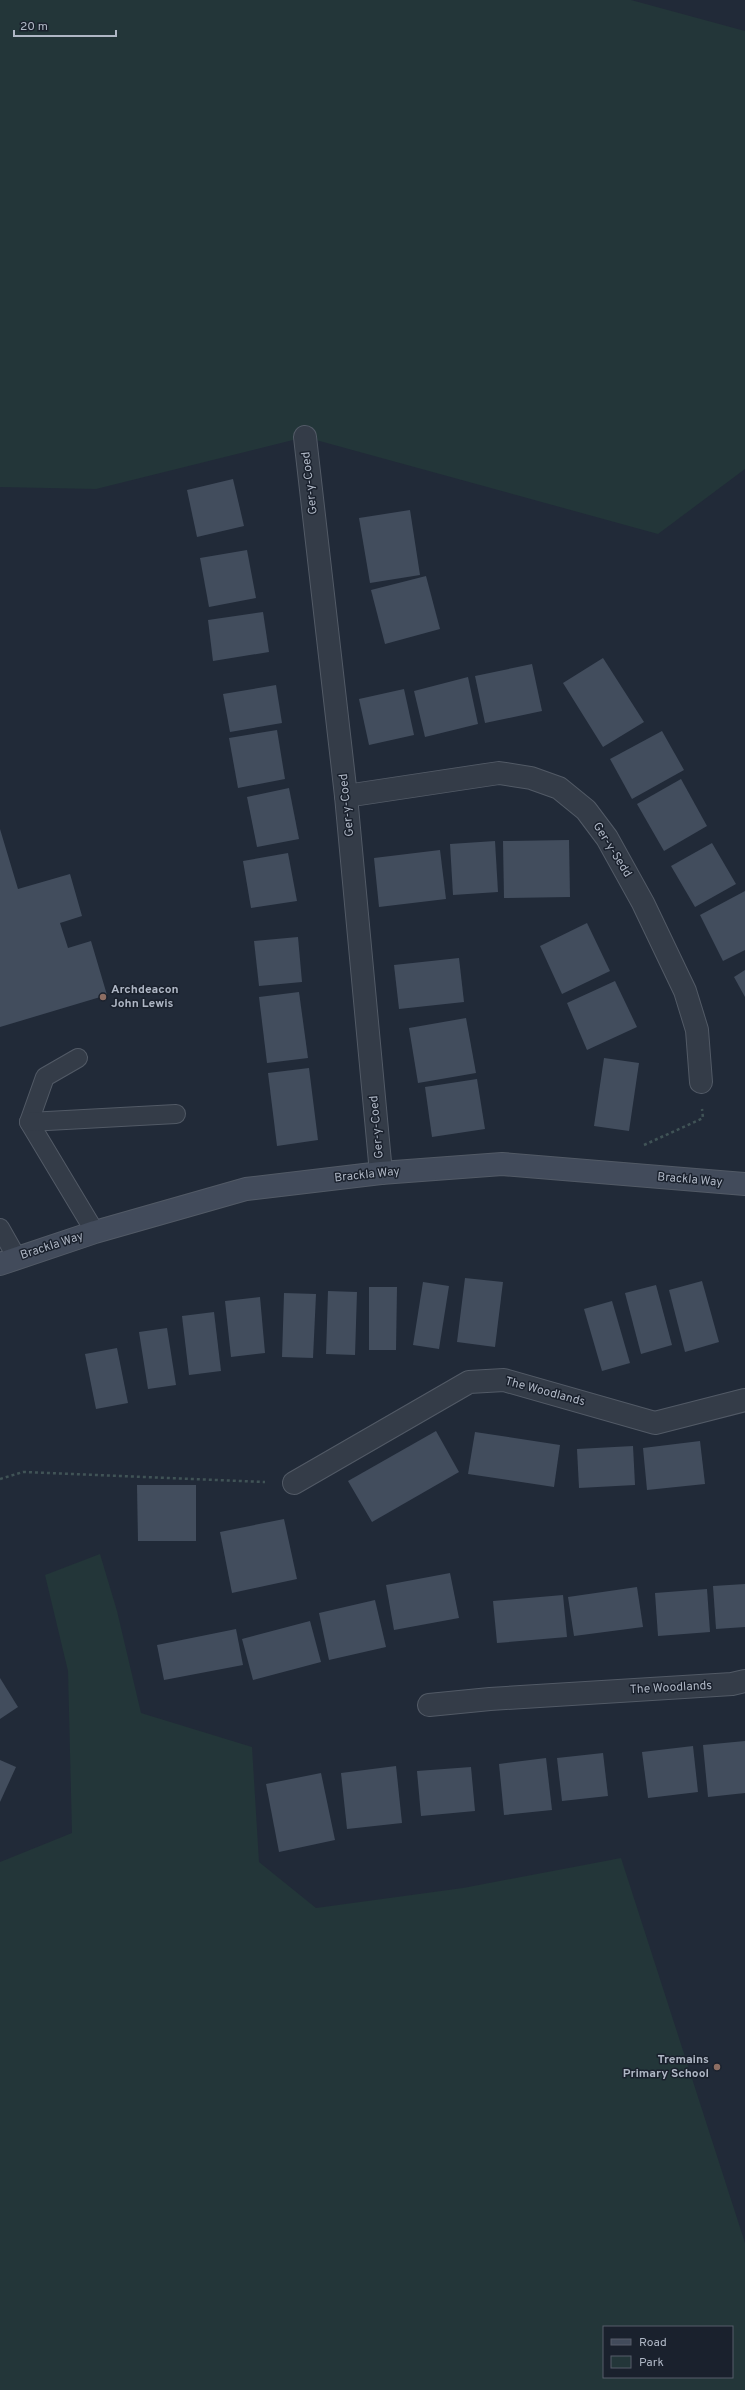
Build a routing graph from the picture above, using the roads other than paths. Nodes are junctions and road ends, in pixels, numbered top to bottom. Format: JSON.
{"nodes":[{"id":1,"x":305,"y":438,"type":"dead end"},
{"id":2,"x":346,"y":796,"type":"junction"},
{"id":3,"x":78,"y":1058,"type":"dead end"},
{"id":4,"x":700,"y":1080,"type":"road end"},
{"id":5,"x":176,"y":1114,"type":"dead end"},
{"id":6,"x":29,"y":1122,"type":"junction"},
{"id":7,"x":381,"y":1173,"type":"junction"},
{"id":8,"x":745,"y":1184,"type":"edge"},
{"id":9,"x":0,"y":1228,"type":"edge"},
{"id":10,"x":95,"y":1232,"type":"junction"},
{"id":11,"x":9,"y":1261,"type":"edge"},
{"id":12,"x":745,"y":1400,"type":"edge"},
{"id":13,"x":294,"y":1483,"type":"road end"},
{"id":14,"x":745,"y":1681,"type":"edge"},
{"id":15,"x":429,"y":1705,"type":"dead end"}],
"edges":[{"from":1,"to":2,"type":"street","name":"Ger-y-Coed"},
{"from":2,"to":4,"type":"street","name":"Ger-y-Sedd"},
{"from":2,"to":7,"type":"street","name":"Ger-y-Coed"},
{"from":3,"to":6,"type":"lane"},
{"from":5,"to":6,"type":"lane"},
{"from":6,"to":10,"type":"lane"},
{"from":7,"to":8,"type":"street","name":"Brackla Way"},
{"from":7,"to":10,"type":"street","name":"Brackla Way"},
{"from":9,"to":11,"type":"lane"},
{"from":10,"to":11,"type":"street","name":"Brackla Way"},
{"from":12,"to":13,"type":"street","name":"The Woodlands"},
{"from":14,"to":15,"type":"street","name":"The Woodlands"}]}
